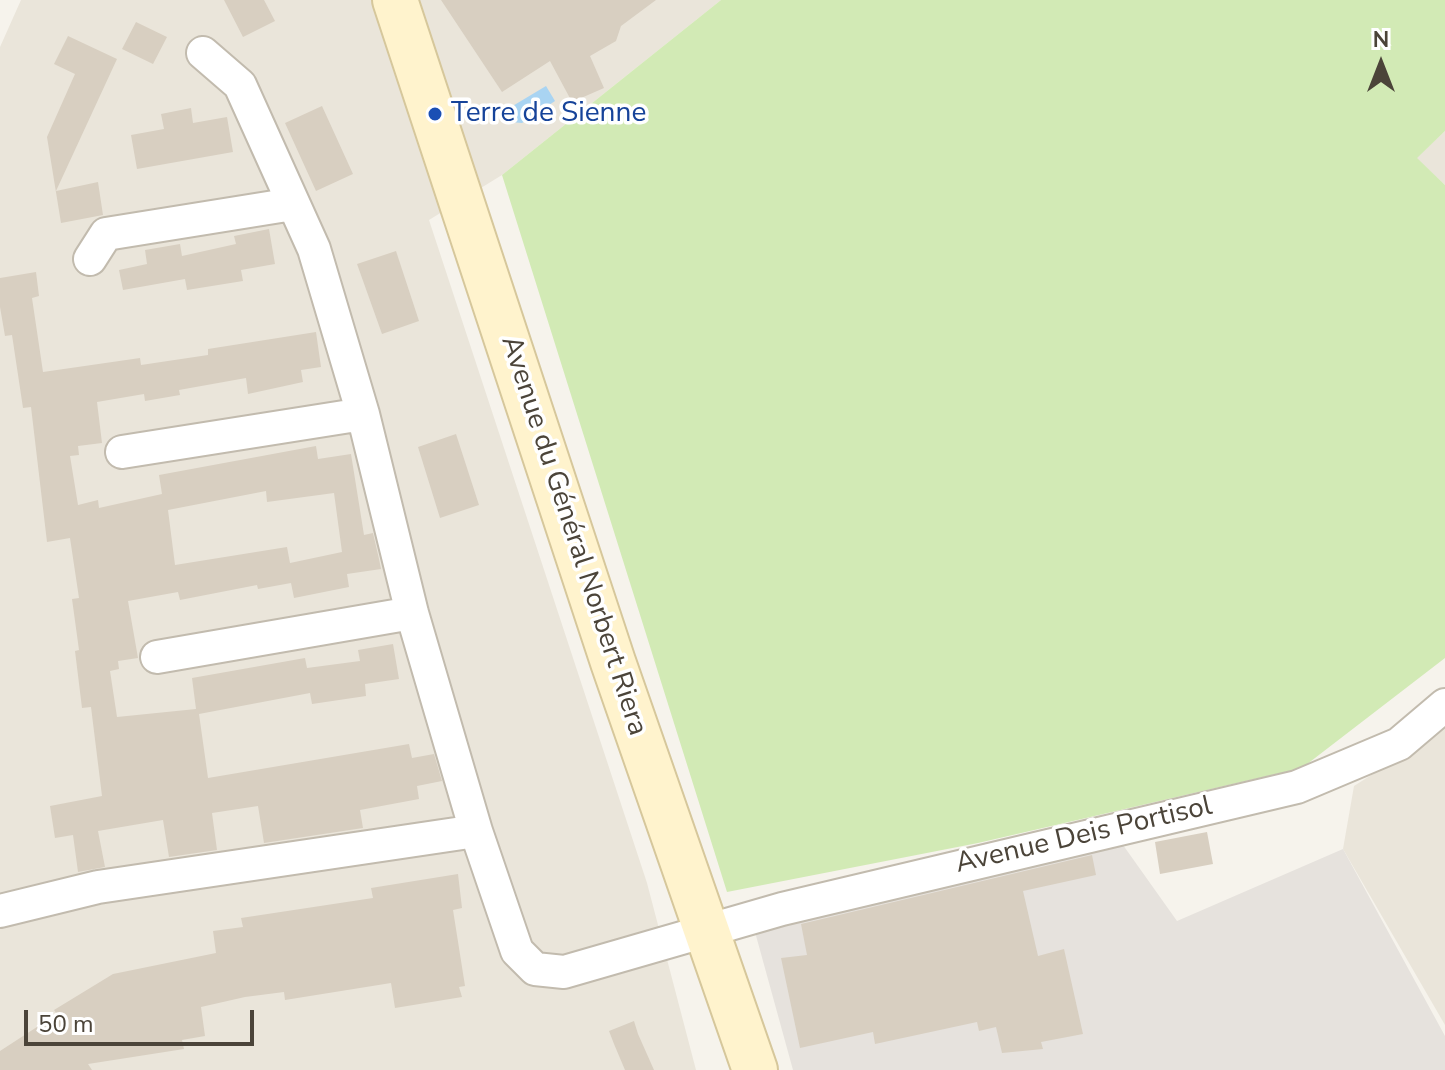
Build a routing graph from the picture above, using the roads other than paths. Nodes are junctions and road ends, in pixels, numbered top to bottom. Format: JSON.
{"nodes":[{"id":1,"x":400,"y":2,"type":"edge"},
{"id":2,"x":203,"y":53,"type":"dead end"},
{"id":3,"x":293,"y":204,"type":"junction"},
{"id":4,"x":90,"y":259,"type":"dead end"},
{"id":5,"x":363,"y":414,"type":"junction"},
{"id":6,"x":122,"y":452,"type":"dead end"},
{"id":7,"x":412,"y":613,"type":"junction"},
{"id":8,"x":157,"y":657,"type":"dead end"},
{"id":9,"x":1445,"y":705,"type":"edge"},
{"id":10,"x":476,"y":831,"type":"junction"},
{"id":11,"x":0,"y":911,"type":"edge"},
{"id":12,"x":705,"y":930,"type":"junction"},
{"id":13,"x":755,"y":1070,"type":"edge"}],
"edges":[{"from":1,"to":12,"type":"main road","name":"Avenue du Général Norbert Riera"},
{"from":2,"to":3,"type":"street"},
{"from":3,"to":4,"type":"street"},
{"from":3,"to":5,"type":"street"},
{"from":5,"to":6,"type":"street"},
{"from":5,"to":7,"type":"street"},
{"from":7,"to":8,"type":"street"},
{"from":7,"to":10,"type":"street"},
{"from":9,"to":12,"type":"street","name":"Avenue Deis Portisol"},
{"from":10,"to":11,"type":"street"},
{"from":10,"to":12,"type":"street","name":"Avenue Deis Portisol"},
{"from":12,"to":13,"type":"main road","name":"Avenue du Général Norbert Riera"}]}
